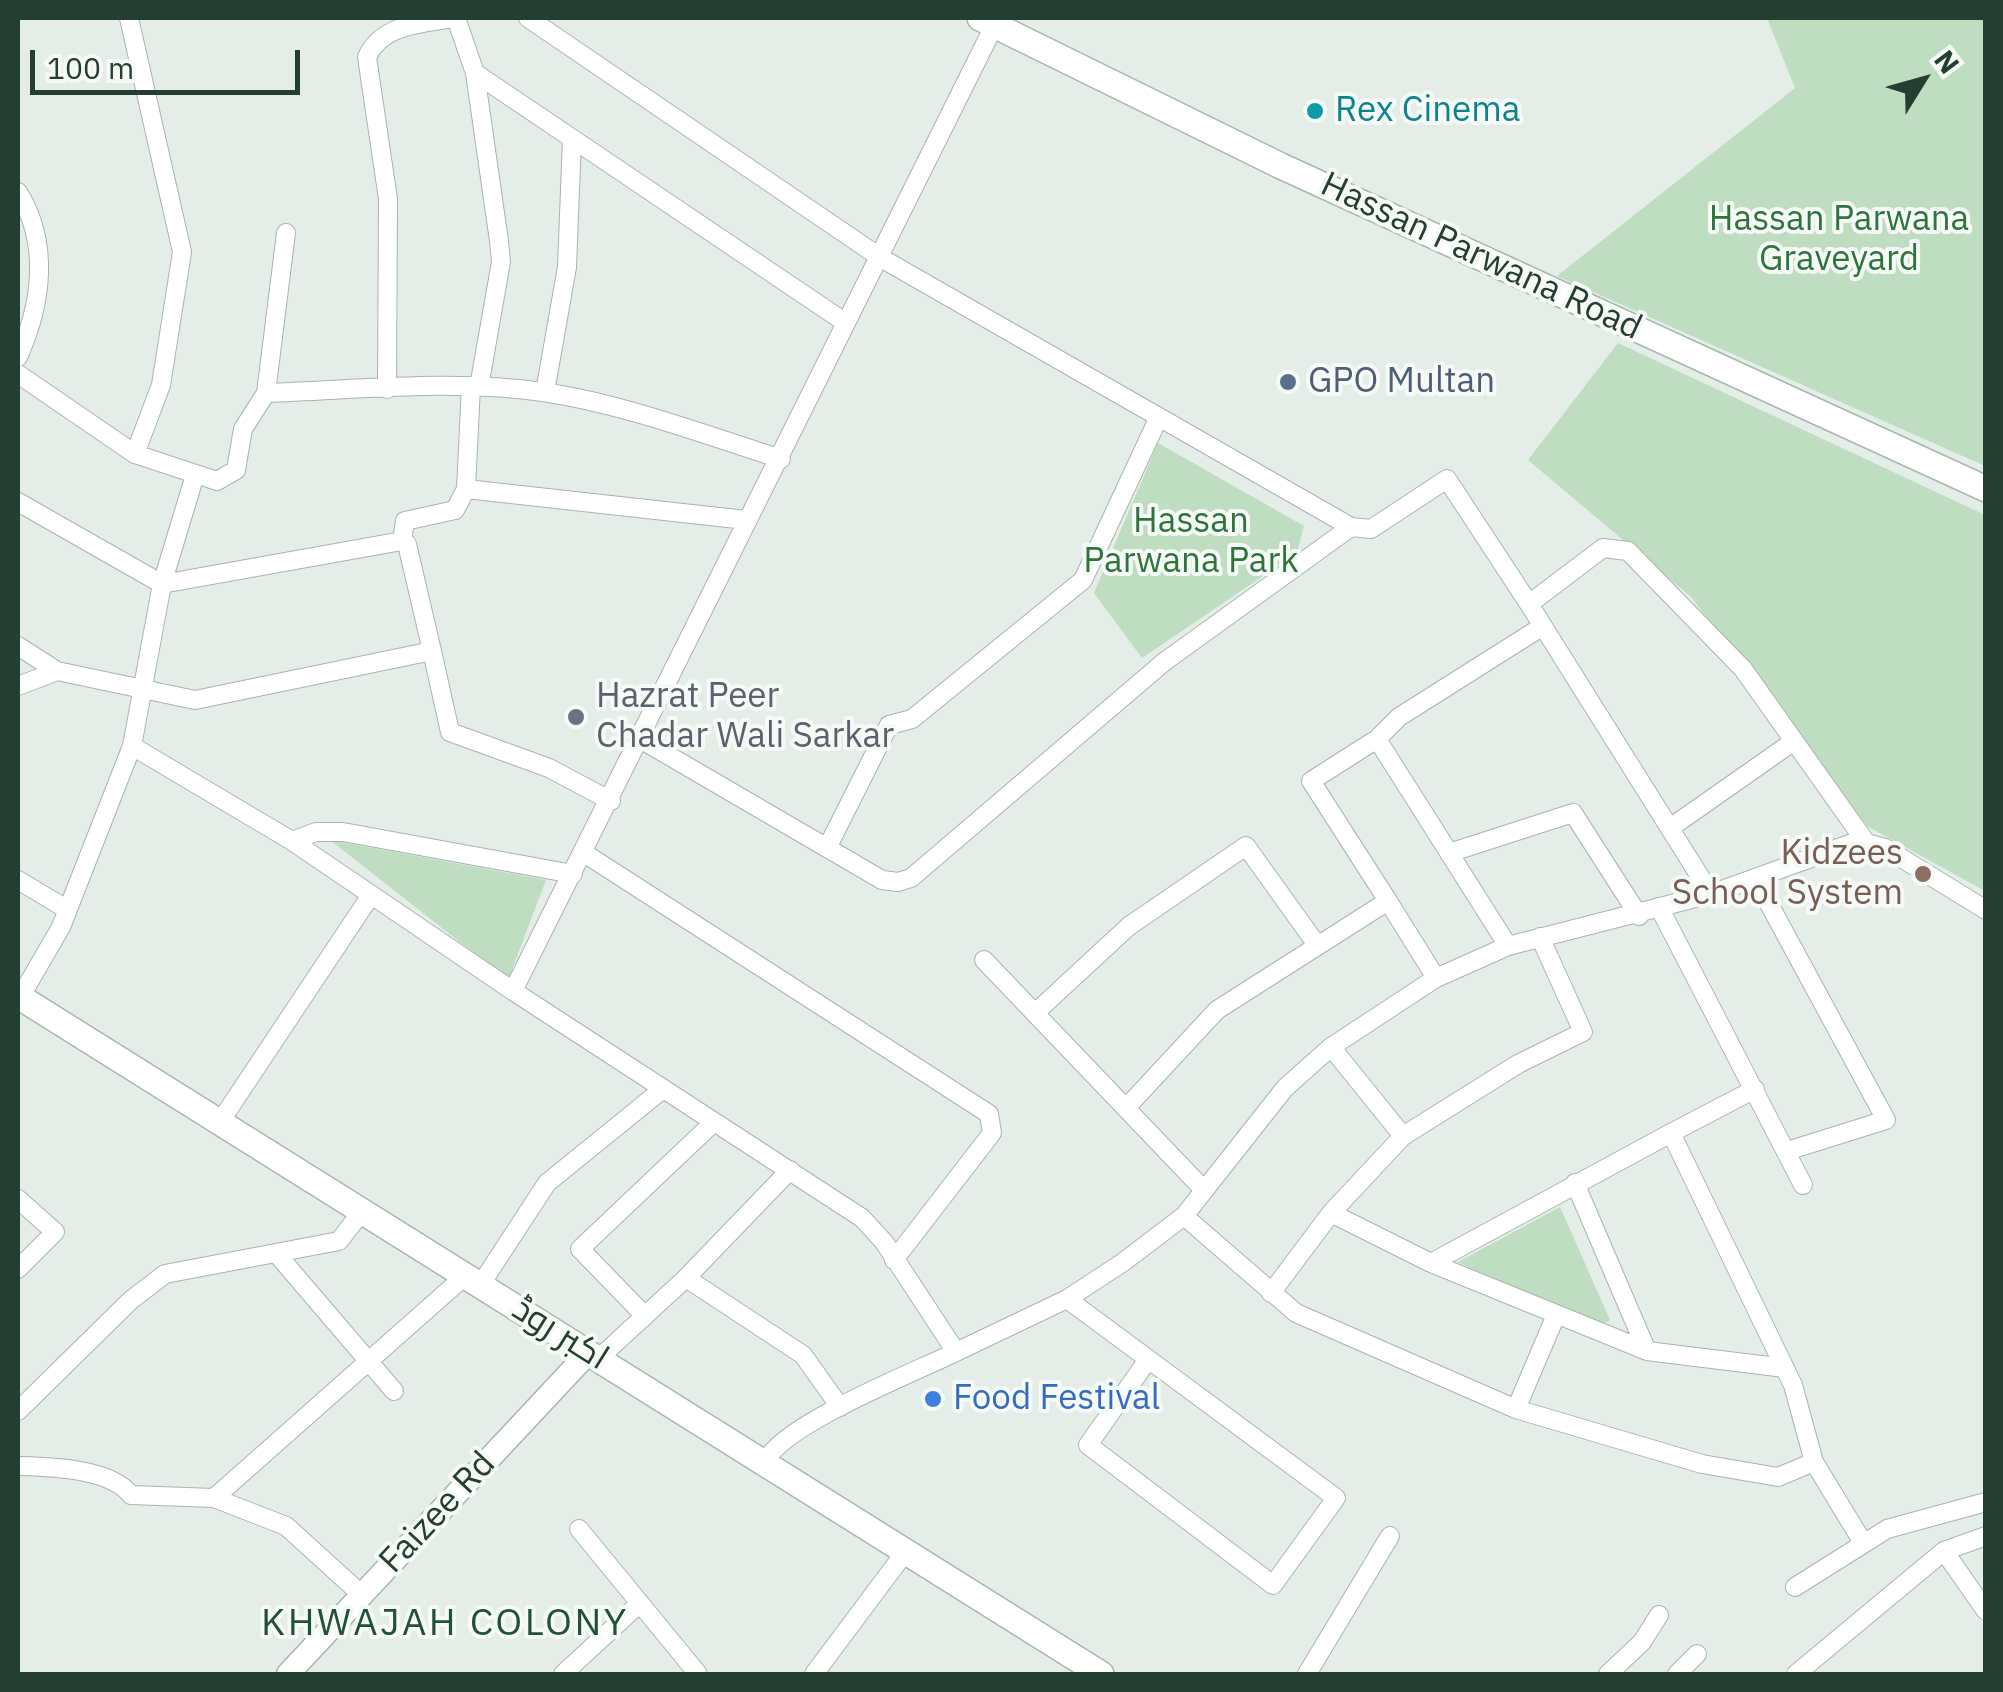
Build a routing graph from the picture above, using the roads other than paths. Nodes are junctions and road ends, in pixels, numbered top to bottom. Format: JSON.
{"nodes":[{"id":1,"x":129,"y":18,"type":"edge"},
{"id":2,"x":454,"y":18,"type":"edge"},
{"id":3,"x":528,"y":18,"type":"edge"},
{"id":4,"x":987,"y":22,"type":"edge"},
{"id":5,"x":476,"y":73,"type":"junction"},
{"id":6,"x":572,"y":138,"type":"junction"},
{"id":7,"x":18,"y":192,"type":"edge"},
{"id":8,"x":286,"y":233,"type":"dead end"},
{"id":9,"x":881,"y":258,"type":"junction"},
{"id":10,"x":846,"y":324,"type":"junction"},
{"id":11,"x":18,"y":356,"type":"edge"},
{"id":12,"x":18,"y":374,"type":"edge"},
{"id":13,"x":475,"y":386,"type":"junction"},
{"id":14,"x":387,"y":388,"type":"junction"},
{"id":15,"x":545,"y":392,"type":"junction"},
{"id":16,"x":266,"y":393,"type":"junction"},
{"id":17,"x":1158,"y":419,"type":"junction"},
{"id":18,"x":135,"y":454,"type":"junction"},
{"id":19,"x":780,"y":459,"type":"junction"},
{"id":20,"x":195,"y":475,"type":"junction"},
{"id":21,"x":466,"y":488,"type":"junction"},
{"id":22,"x":1986,"y":489,"type":"edge"},
{"id":23,"x":18,"y":502,"type":"edge"},
{"id":24,"x":746,"y":520,"type":"junction"},
{"id":25,"x":1351,"y":527,"type":"junction"},
{"id":26,"x":402,"y":541,"type":"junction"},
{"id":27,"x":162,"y":584,"type":"junction"},
{"id":28,"x":1529,"y":604,"type":"junction"},
{"id":29,"x":1544,"y":626,"type":"junction"},
{"id":30,"x":18,"y":646,"type":"edge"},
{"id":31,"x":432,"y":651,"type":"junction"},
{"id":32,"x":57,"y":671,"type":"junction"},
{"id":33,"x":18,"y":686,"type":"edge"},
{"id":34,"x":141,"y":688,"type":"junction"},
{"id":35,"x":1376,"y":739,"type":"junction"},
{"id":36,"x":642,"y":740,"type":"junction"},
{"id":37,"x":1794,"y":741,"type":"junction"},
{"id":38,"x":132,"y":746,"type":"junction"},
{"id":39,"x":611,"y":800,"type":"junction"},
{"id":40,"x":1670,"y":828,"type":"junction"},
{"id":41,"x":292,"y":841,"type":"junction"},
{"id":42,"x":1865,"y":841,"type":"junction"},
{"id":43,"x":827,"y":848,"type":"junction"},
{"id":44,"x":584,"y":853,"type":"junction"},
{"id":45,"x":1449,"y":853,"type":"junction"},
{"id":46,"x":574,"y":874,"type":"junction"},
{"id":47,"x":1755,"y":878,"type":"junction"},
{"id":48,"x":18,"y":880,"type":"edge"},
{"id":49,"x":1711,"y":894,"type":"junction"},
{"id":50,"x":372,"y":895,"type":"junction"},
{"id":51,"x":1388,"y":901,"type":"junction"},
{"id":52,"x":1660,"y":906,"type":"junction"},
{"id":53,"x":68,"y":910,"type":"junction"},
{"id":54,"x":1986,"y":910,"type":"edge"},
{"id":55,"x":1639,"y":916,"type":"junction"},
{"id":56,"x":1540,"y":937,"type":"junction"},
{"id":57,"x":1316,"y":946,"type":"junction"},
{"id":58,"x":1508,"y":946,"type":"junction"},
{"id":59,"x":984,"y":960,"type":"dead end"},
{"id":60,"x":1436,"y":978,"type":"junction"},
{"id":61,"x":513,"y":991,"type":"junction"},
{"id":62,"x":18,"y":998,"type":"edge"},
{"id":63,"x":1035,"y":1013,"type":"junction"},
{"id":64,"x":1331,"y":1046,"type":"junction"},
{"id":65,"x":663,"y":1088,"type":"junction"},
{"id":66,"x":1755,"y":1089,"type":"junction"},
{"id":67,"x":1126,"y":1108,"type":"junction"},
{"id":68,"x":220,"y":1122,"type":"junction"},
{"id":69,"x":714,"y":1122,"type":"junction"},
{"id":70,"x":1671,"y":1133,"type":"junction"},
{"id":71,"x":1403,"y":1136,"type":"junction"},
{"id":72,"x":1786,"y":1151,"type":"junction"},
{"id":73,"x":790,"y":1170,"type":"junction"},
{"id":74,"x":1575,"y":1183,"type":"junction"},
{"id":75,"x":1803,"y":1186,"type":"dead end"},
{"id":76,"x":1204,"y":1190,"type":"junction"},
{"id":77,"x":18,"y":1199,"type":"edge"},
{"id":78,"x":362,"y":1210,"type":"junction"},
{"id":79,"x":1331,"y":1213,"type":"junction"},
{"id":80,"x":1184,"y":1216,"type":"junction"},
{"id":81,"x":276,"y":1253,"type":"junction"},
{"id":82,"x":894,"y":1260,"type":"junction"},
{"id":83,"x":1431,"y":1262,"type":"junction"},
{"id":84,"x":18,"y":1269,"type":"edge"},
{"id":85,"x":686,"y":1278,"type":"junction"},
{"id":86,"x":473,"y":1280,"type":"junction"},
{"id":87,"x":1272,"y":1293,"type":"junction"},
{"id":88,"x":1067,"y":1299,"type":"junction"},
{"id":89,"x":1556,"y":1315,"type":"junction"},
{"id":90,"x":645,"y":1316,"type":"junction"},
{"id":91,"x":1647,"y":1351,"type":"junction"},
{"id":92,"x":956,"y":1352,"type":"junction"},
{"id":93,"x":594,"y":1355,"type":"junction"},
{"id":94,"x":366,"y":1360,"type":"junction"},
{"id":95,"x":1147,"y":1361,"type":"junction"},
{"id":96,"x":1785,"y":1368,"type":"junction"},
{"id":97,"x":394,"y":1391,"type":"dead end"},
{"id":98,"x":840,"y":1407,"type":"junction"},
{"id":99,"x":1516,"y":1409,"type":"junction"},
{"id":100,"x":18,"y":1411,"type":"edge"},
{"id":101,"x":765,"y":1462,"type":"junction"},
{"id":102,"x":1814,"y":1462,"type":"junction"},
{"id":103,"x":18,"y":1466,"type":"edge"},
{"id":104,"x":214,"y":1498,"type":"junction"},
{"id":105,"x":1986,"y":1502,"type":"edge"},
{"id":106,"x":579,"y":1529,"type":"dead end"},
{"id":107,"x":1390,"y":1536,"type":"dead end"},
{"id":108,"x":1986,"y":1536,"type":"edge"},
{"id":109,"x":1862,"y":1542,"type":"junction"},
{"id":110,"x":906,"y":1550,"type":"junction"},
{"id":111,"x":1944,"y":1551,"type":"junction"},
{"id":112,"x":1795,"y":1588,"type":"dead end"},
{"id":113,"x":362,"y":1595,"type":"junction"},
{"id":114,"x":640,"y":1604,"type":"junction"},
{"id":115,"x":1986,"y":1611,"type":"edge"},
{"id":116,"x":1659,"y":1616,"type":"dead end"},
{"id":117,"x":1697,"y":1654,"type":"dead end"},
{"id":118,"x":288,"y":1674,"type":"edge"},
{"id":119,"x":563,"y":1674,"type":"edge"},
{"id":120,"x":698,"y":1674,"type":"edge"},
{"id":121,"x":814,"y":1674,"type":"edge"},
{"id":122,"x":1100,"y":1674,"type":"edge"},
{"id":123,"x":1307,"y":1674,"type":"edge"},
{"id":124,"x":1608,"y":1674,"type":"edge"},
{"id":125,"x":1677,"y":1674,"type":"edge"},
{"id":126,"x":1796,"y":1674,"type":"edge"}],
"edges":[{"from":1,"to":18,"type":"street"},
{"from":2,"to":5,"type":"street"},
{"from":2,"to":14,"type":"street"},
{"from":3,"to":9,"type":"street"},
{"from":4,"to":9,"type":"street"},
{"from":4,"to":22,"type":"main road","name":"Hassan Parwana Road"},
{"from":5,"to":6,"type":"street"},
{"from":5,"to":13,"type":"street"},
{"from":6,"to":10,"type":"street"},
{"from":6,"to":15,"type":"street"},
{"from":7,"to":11,"type":"street"},
{"from":8,"to":16,"type":"street"},
{"from":9,"to":10,"type":"street"},
{"from":9,"to":17,"type":"street"},
{"from":10,"to":19,"type":"street"},
{"from":12,"to":18,"type":"street"},
{"from":13,"to":14,"type":"street"},
{"from":13,"to":15,"type":"street"},
{"from":13,"to":21,"type":"street"},
{"from":14,"to":16,"type":"street"},
{"from":15,"to":19,"type":"street"},
{"from":16,"to":20,"type":"street"},
{"from":17,"to":25,"type":"street"},
{"from":17,"to":43,"type":"street"},
{"from":18,"to":20,"type":"street"},
{"from":19,"to":24,"type":"street"},
{"from":20,"to":27,"type":"street"},
{"from":21,"to":24,"type":"street"},
{"from":21,"to":26,"type":"street"},
{"from":23,"to":27,"type":"street"},
{"from":24,"to":36,"type":"street"},
{"from":25,"to":28,"type":"street"},
{"from":25,"to":43,"type":"street"},
{"from":26,"to":27,"type":"street"},
{"from":26,"to":31,"type":"street"},
{"from":27,"to":34,"type":"street"},
{"from":28,"to":29,"type":"street"},
{"from":28,"to":37,"type":"street"},
{"from":29,"to":35,"type":"street"},
{"from":29,"to":40,"type":"street"},
{"from":30,"to":32,"type":"street"},
{"from":31,"to":34,"type":"street"},
{"from":31,"to":39,"type":"street"},
{"from":32,"to":33,"type":"street"},
{"from":32,"to":34,"type":"street"},
{"from":34,"to":38,"type":"street"},
{"from":35,"to":45,"type":"street"},
{"from":35,"to":51,"type":"street"},
{"from":36,"to":39,"type":"street"},
{"from":36,"to":43,"type":"street"},
{"from":37,"to":40,"type":"street"},
{"from":37,"to":42,"type":"street"},
{"from":38,"to":41,"type":"street"},
{"from":38,"to":53,"type":"street"},
{"from":39,"to":44,"type":"street"},
{"from":40,"to":49,"type":"street"},
{"from":41,"to":46,"type":"street"},
{"from":41,"to":50,"type":"street"},
{"from":42,"to":47,"type":"street"},
{"from":42,"to":54,"type":"street"},
{"from":44,"to":46,"type":"street"},
{"from":44,"to":82,"type":"street"},
{"from":45,"to":55,"type":"street"},
{"from":45,"to":58,"type":"street"},
{"from":46,"to":61,"type":"street"},
{"from":47,"to":49,"type":"street"},
{"from":47,"to":72,"type":"street"},
{"from":48,"to":53,"type":"street"},
{"from":49,"to":52,"type":"street"},
{"from":50,"to":61,"type":"street"},
{"from":50,"to":68,"type":"street"},
{"from":51,"to":57,"type":"street"},
{"from":51,"to":60,"type":"street"},
{"from":52,"to":55,"type":"street"},
{"from":52,"to":66,"type":"street"},
{"from":53,"to":62,"type":"street"},
{"from":55,"to":56,"type":"street"},
{"from":56,"to":58,"type":"street"},
{"from":56,"to":71,"type":"street"},
{"from":57,"to":63,"type":"street"},
{"from":57,"to":67,"type":"street"},
{"from":58,"to":60,"type":"street"},
{"from":59,"to":63,"type":"street"},
{"from":60,"to":64,"type":"street"},
{"from":61,"to":65,"type":"street"},
{"from":62,"to":68,"type":"main road","name":"اکبر روڈ"},
{"from":63,"to":67,"type":"street"},
{"from":64,"to":71,"type":"street"},
{"from":64,"to":76,"type":"street"},
{"from":65,"to":69,"type":"street"},
{"from":65,"to":86,"type":"street"},
{"from":66,"to":70,"type":"street"},
{"from":66,"to":72,"type":"street"},
{"from":67,"to":76,"type":"street"},
{"from":68,"to":78,"type":"main road","name":"اکبر روڈ"},
{"from":69,"to":73,"type":"street"},
{"from":69,"to":90,"type":"street"},
{"from":70,"to":74,"type":"street"},
{"from":70,"to":96,"type":"street"},
{"from":71,"to":79,"type":"street"},
{"from":72,"to":75,"type":"street"},
{"from":73,"to":82,"type":"street"},
{"from":73,"to":85,"type":"street"},
{"from":74,"to":83,"type":"street"},
{"from":74,"to":91,"type":"street"},
{"from":76,"to":80,"type":"street"},
{"from":77,"to":84,"type":"street"},
{"from":78,"to":81,"type":"street"},
{"from":78,"to":86,"type":"main road","name":"اکبر روڈ"},
{"from":79,"to":83,"type":"street"},
{"from":79,"to":87,"type":"street"},
{"from":80,"to":87,"type":"street"},
{"from":80,"to":88,"type":"street"},
{"from":81,"to":94,"type":"street"},
{"from":81,"to":100,"type":"street"},
{"from":82,"to":92,"type":"street"},
{"from":83,"to":89,"type":"street"},
{"from":85,"to":90,"type":"street"},
{"from":85,"to":98,"type":"street"},
{"from":86,"to":93,"type":"main road","name":"اکبر روڈ"},
{"from":86,"to":94,"type":"street"},
{"from":87,"to":99,"type":"street"},
{"from":88,"to":92,"type":"street"},
{"from":88,"to":95,"type":"street"},
{"from":89,"to":91,"type":"street"},
{"from":89,"to":99,"type":"street"},
{"from":90,"to":93,"type":"street"},
{"from":91,"to":96,"type":"street"},
{"from":92,"to":98,"type":"street"},
{"from":93,"to":101,"type":"main road","name":"اکبر روڈ"},
{"from":93,"to":113,"type":"street","name":"Faizee Rd"},
{"from":94,"to":97,"type":"street"},
{"from":94,"to":104,"type":"street"},
{"from":95,"to":95,"type":"street"},
{"from":96,"to":102,"type":"street"},
{"from":98,"to":101,"type":"street"},
{"from":99,"to":102,"type":"street"},
{"from":101,"to":110,"type":"main road","name":"اکبر روڈ"},
{"from":102,"to":109,"type":"street"},
{"from":103,"to":104,"type":"street"},
{"from":104,"to":113,"type":"street"},
{"from":105,"to":109,"type":"street"},
{"from":106,"to":114,"type":"street"},
{"from":107,"to":123,"type":"street"},
{"from":108,"to":111,"type":"street"},
{"from":109,"to":112,"type":"street"},
{"from":110,"to":121,"type":"street"},
{"from":110,"to":122,"type":"main road","name":"اکبر روڈ"},
{"from":111,"to":115,"type":"street"},
{"from":111,"to":126,"type":"street"},
{"from":113,"to":118,"type":"street","name":"Faizee Rd"},
{"from":114,"to":119,"type":"street"},
{"from":114,"to":120,"type":"street"},
{"from":116,"to":124,"type":"street"},
{"from":117,"to":125,"type":"street"}]}
